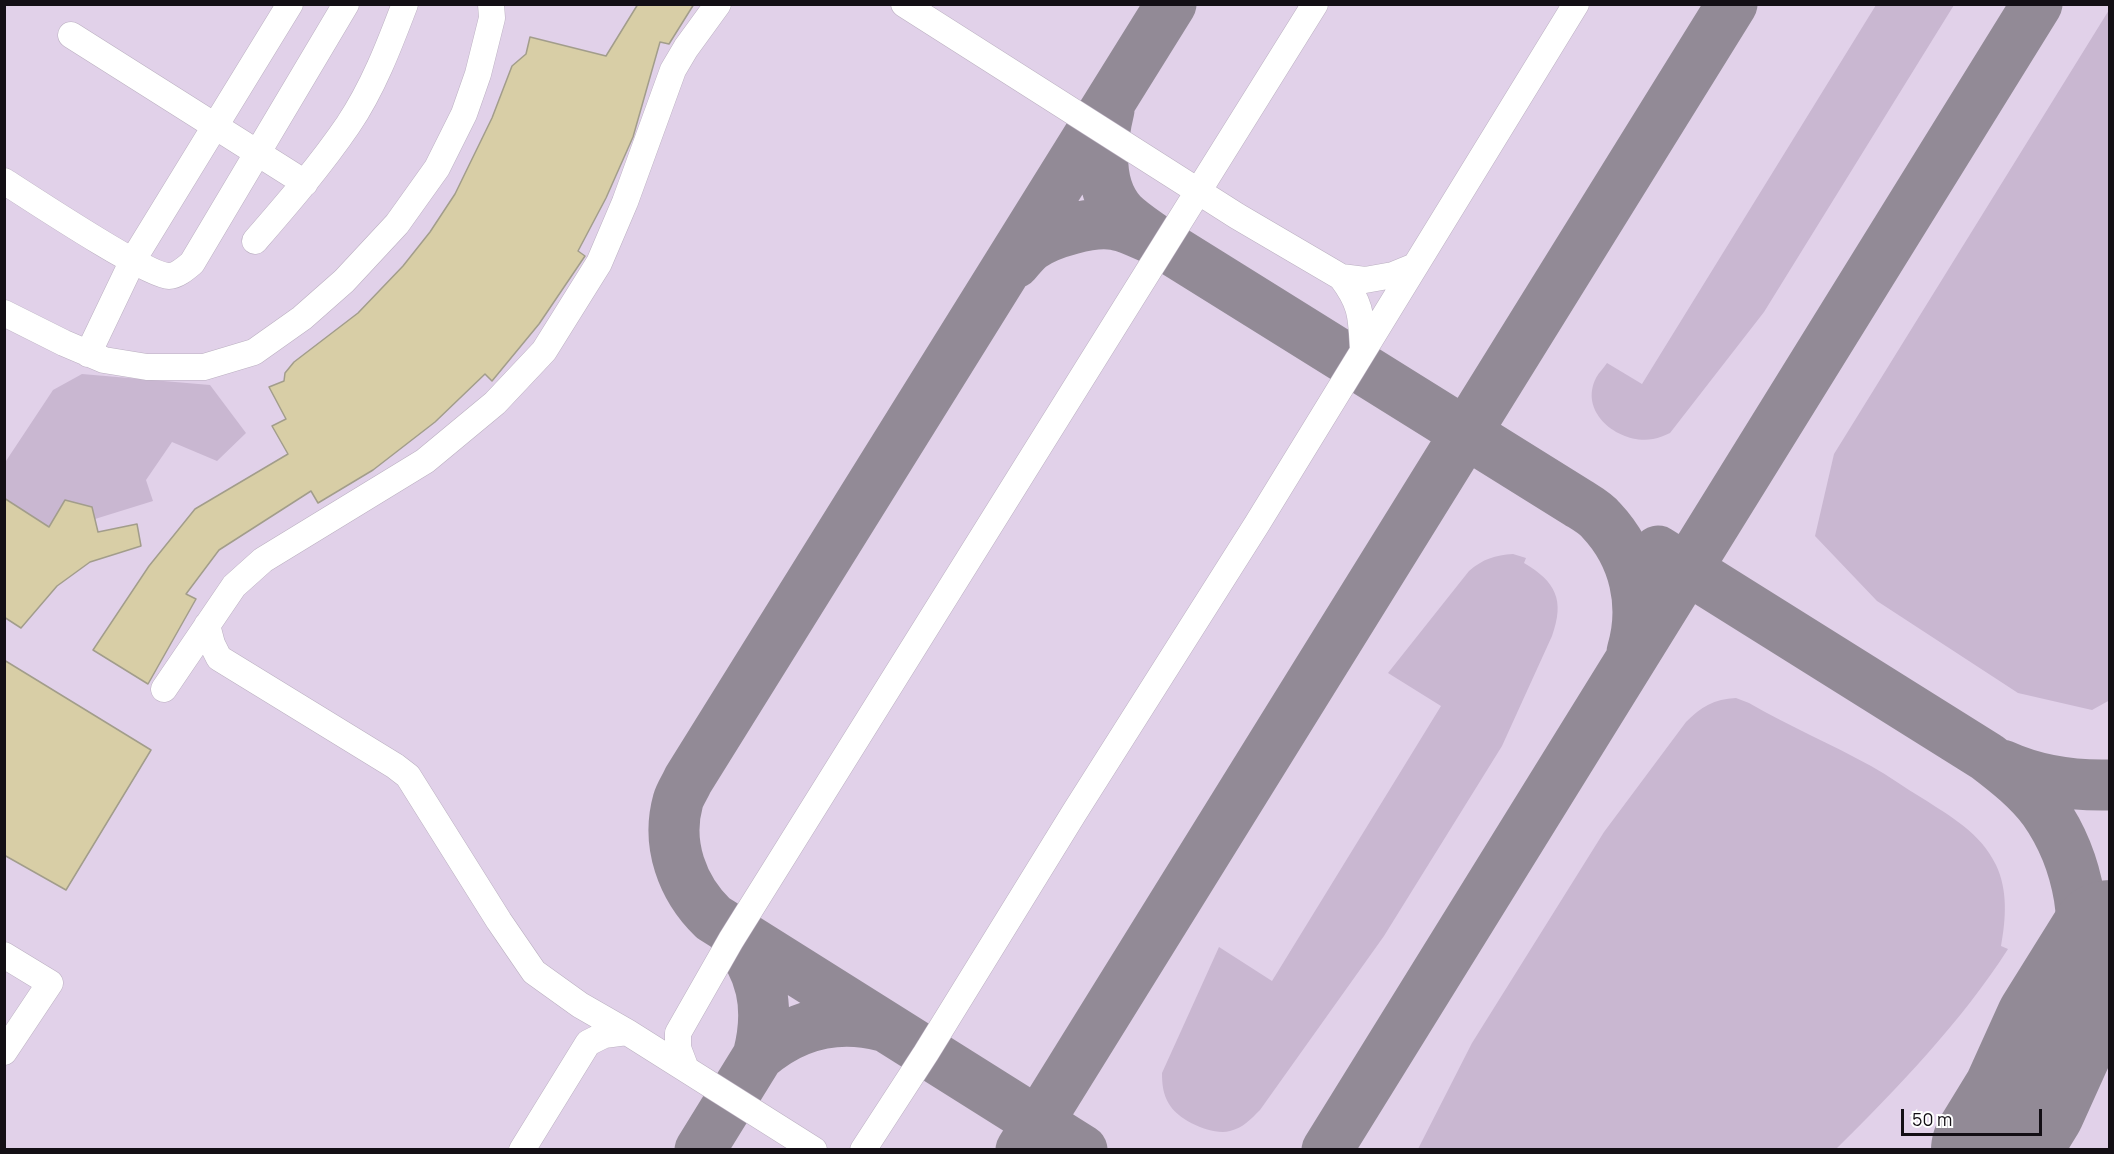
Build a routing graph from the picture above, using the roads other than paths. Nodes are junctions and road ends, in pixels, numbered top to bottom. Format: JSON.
{"nodes":[{"id":1,"x":290,"y":4,"type":"edge"},
{"id":2,"x":346,"y":4,"type":"edge"},
{"id":3,"x":405,"y":4,"type":"edge"},
{"id":4,"x":491,"y":4,"type":"edge"},
{"id":5,"x":718,"y":4,"type":"edge"},
{"id":6,"x":904,"y":4,"type":"edge"},
{"id":7,"x":1315,"y":4,"type":"edge"},
{"id":8,"x":1576,"y":4,"type":"edge"},
{"id":9,"x":71,"y":35,"type":"dead end"},
{"id":10,"x":216,"y":126,"type":"junction"},
{"id":11,"x":258,"y":153,"type":"junction"},
{"id":12,"x":4,"y":181,"type":"edge"},
{"id":13,"x":305,"y":183,"type":"junction"},
{"id":14,"x":1199,"y":191,"type":"junction"},
{"id":15,"x":255,"y":241,"type":"dead end"},
{"id":16,"x":134,"y":260,"type":"junction"},
{"id":17,"x":1415,"y":266,"type":"junction"},
{"id":18,"x":1341,"y":277,"type":"junction"},
{"id":19,"x":4,"y":313,"type":"edge"},
{"id":20,"x":1363,"y":350,"type":"junction"},
{"id":21,"x":88,"y":354,"type":"junction"},
{"id":22,"x":207,"y":625,"type":"junction"},
{"id":23,"x":219,"y":658,"type":"junction"},
{"id":24,"x":180,"y":665,"type":"junction"},
{"id":25,"x":164,"y":689,"type":"dead end"},
{"id":26,"x":4,"y":955,"type":"edge"},
{"id":27,"x":580,"y":1005,"type":"junction"},
{"id":28,"x":683,"y":1022,"type":"junction"},
{"id":29,"x":634,"y":1037,"type":"junction"},
{"id":30,"x":588,"y":1043,"type":"junction"},
{"id":31,"x":4,"y":1052,"type":"edge"},
{"id":32,"x":686,"y":1069,"type":"junction"},
{"id":33,"x":862,"y":1146,"type":"edge"},
{"id":34,"x":522,"y":1149,"type":"edge"},
{"id":35,"x":814,"y":1149,"type":"edge"}],
"edges":[{"from":1,"to":10,"type":"street"},
{"from":2,"to":11,"type":"street"},
{"from":3,"to":13,"type":"street"},
{"from":4,"to":21,"type":"street"},
{"from":5,"to":22,"type":"street"},
{"from":6,"to":14,"type":"street"},
{"from":7,"to":14,"type":"street"},
{"from":8,"to":17,"type":"street"},
{"from":9,"to":10,"type":"street"},
{"from":10,"to":11,"type":"street"},
{"from":10,"to":16,"type":"street"},
{"from":11,"to":13,"type":"street"},
{"from":11,"to":16,"type":"street"},
{"from":12,"to":16,"type":"street"},
{"from":13,"to":15,"type":"street"},
{"from":14,"to":18,"type":"street"},
{"from":14,"to":28,"type":"street"},
{"from":16,"to":21,"type":"street"},
{"from":17,"to":18,"type":"street"},
{"from":17,"to":20,"type":"street"},
{"from":18,"to":20,"type":"street"},
{"from":19,"to":21,"type":"street"},
{"from":20,"to":33,"type":"street"},
{"from":22,"to":23,"type":"street"},
{"from":22,"to":24,"type":"street"},
{"from":23,"to":24,"type":"street"},
{"from":23,"to":27,"type":"street"},
{"from":24,"to":25,"type":"street"},
{"from":26,"to":31,"type":"street"},
{"from":27,"to":29,"type":"street"},
{"from":27,"to":30,"type":"street"},
{"from":28,"to":29,"type":"street"},
{"from":28,"to":32,"type":"street"},
{"from":29,"to":30,"type":"street"},
{"from":29,"to":32,"type":"street"},
{"from":30,"to":34,"type":"street"},
{"from":32,"to":35,"type":"street"}]}
